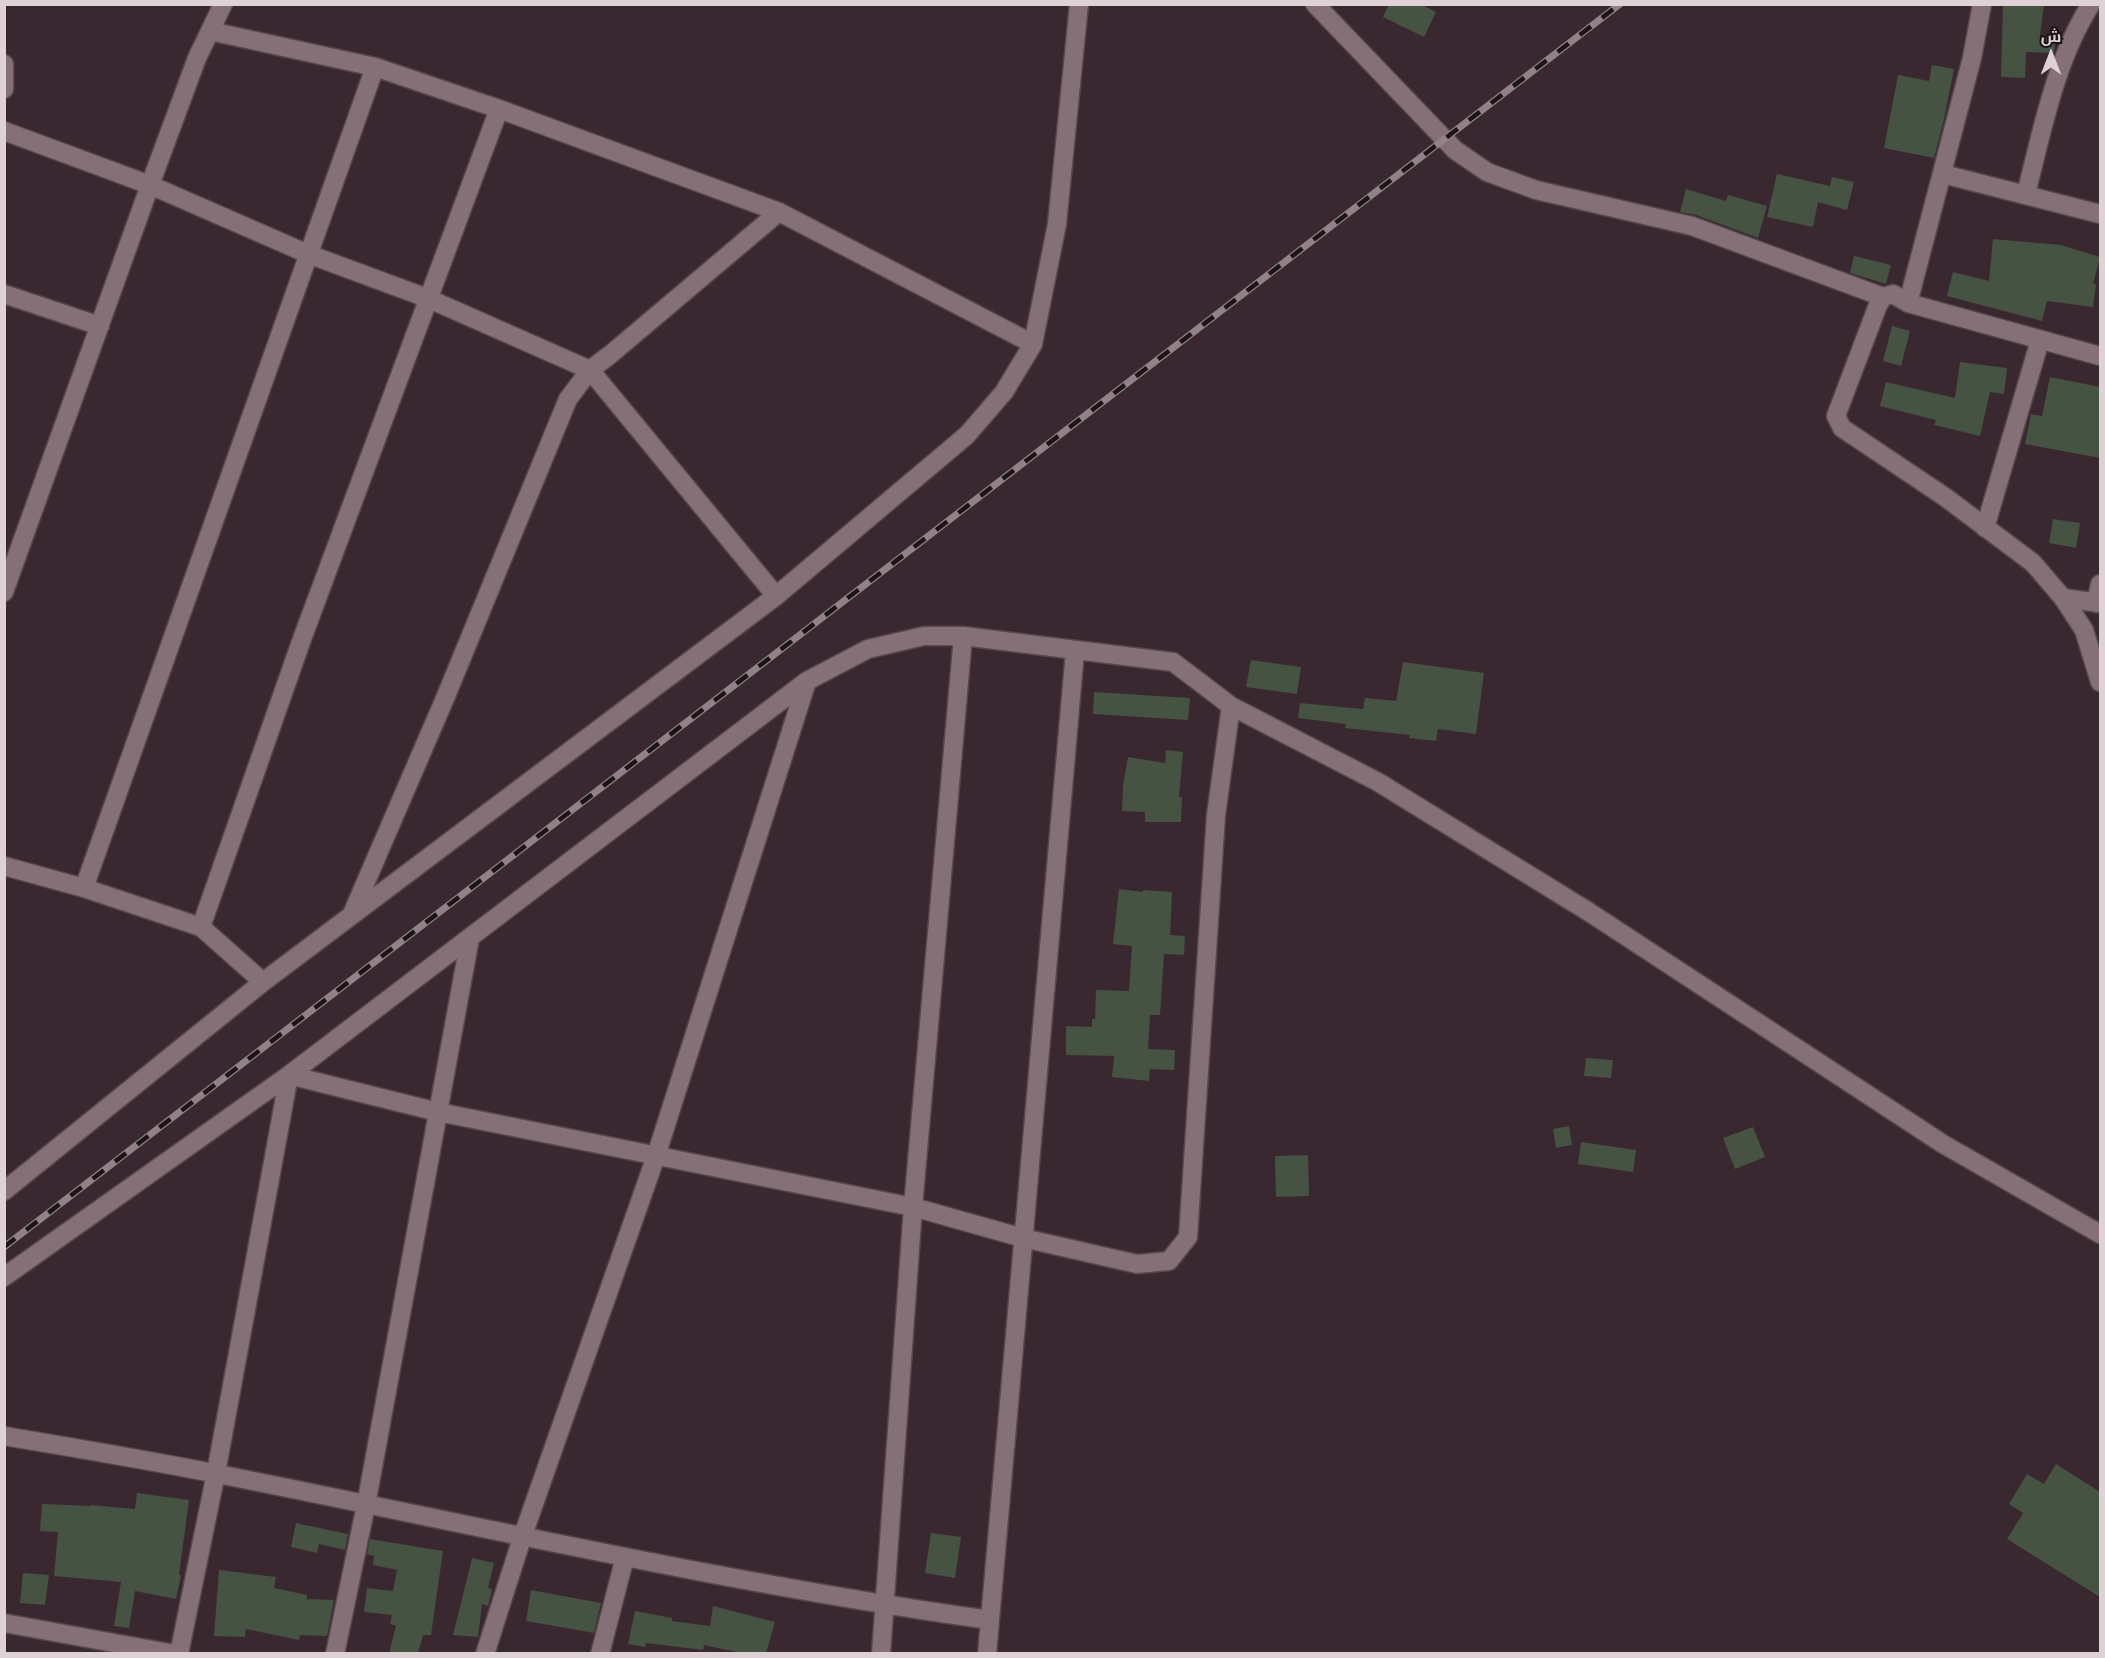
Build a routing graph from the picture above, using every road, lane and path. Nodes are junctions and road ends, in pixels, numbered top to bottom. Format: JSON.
{"nodes":[{"id":1,"x":223,"y":4,"type":"edge"},
{"id":2,"x":1079,"y":4,"type":"edge"},
{"id":3,"x":1315,"y":4,"type":"edge"},
{"id":4,"x":1982,"y":4,"type":"edge"},
{"id":5,"x":2091,"y":4,"type":"edge"},
{"id":6,"x":210,"y":31,"type":"junction"},
{"id":7,"x":4,"y":64,"type":"edge"},
{"id":8,"x":375,"y":67,"type":"junction"},
{"id":9,"x":4,"y":89,"type":"edge"},
{"id":10,"x":499,"y":109,"type":"junction"},
{"id":11,"x":4,"y":131,"type":"edge"},
{"id":12,"x":1943,"y":174,"type":"junction"},
{"id":13,"x":150,"y":185,"type":"junction"},
{"id":14,"x":2026,"y":194,"type":"junction"},
{"id":15,"x":779,"y":212,"type":"junction"},
{"id":16,"x":2100,"y":214,"type":"edge"},
{"id":17,"x":308,"y":254,"type":"junction"},
{"id":18,"x":4,"y":294,"type":"edge"},
{"id":19,"x":1883,"y":297,"type":"junction"},
{"id":20,"x":427,"y":298,"type":"junction"},
{"id":21,"x":1908,"y":303,"type":"junction"},
{"id":22,"x":100,"y":326,"type":"junction"},
{"id":23,"x":2040,"y":340,"type":"junction"},
{"id":24,"x":1033,"y":344,"type":"junction"},
{"id":25,"x":2100,"y":356,"type":"edge"},
{"id":26,"x":590,"y":370,"type":"junction"},
{"id":27,"x":1984,"y":528,"type":"junction"},
{"id":28,"x":2100,"y":584,"type":"edge"},
{"id":29,"x":4,"y":592,"type":"edge"},
{"id":30,"x":776,"y":596,"type":"junction"},
{"id":31,"x":2063,"y":598,"type":"junction"},
{"id":32,"x":2098,"y":603,"type":"edge"},
{"id":33,"x":963,"y":636,"type":"junction"},
{"id":34,"x":1075,"y":651,"type":"junction"},
{"id":35,"x":807,"y":681,"type":"junction"},
{"id":36,"x":2100,"y":682,"type":"edge"},
{"id":37,"x":1231,"y":706,"type":"junction"},
{"id":38,"x":4,"y":866,"type":"edge"},
{"id":39,"x":84,"y":888,"type":"junction"},
{"id":40,"x":351,"y":916,"type":"junction"},
{"id":41,"x":201,"y":927,"type":"junction"},
{"id":42,"x":470,"y":938,"type":"junction"},
{"id":43,"x":263,"y":982,"type":"junction"},
{"id":44,"x":289,"y":1076,"type":"junction"},
{"id":45,"x":438,"y":1112,"type":"junction"},
{"id":46,"x":656,"y":1156,"type":"junction"},
{"id":47,"x":4,"y":1191,"type":"edge"},
{"id":48,"x":913,"y":1207,"type":"junction"},
{"id":49,"x":2100,"y":1234,"type":"edge"},
{"id":50,"x":1023,"y":1238,"type":"junction"},
{"id":51,"x":4,"y":1277,"type":"edge"},
{"id":52,"x":4,"y":1436,"type":"edge"},
{"id":53,"x":216,"y":1473,"type":"junction"},
{"id":54,"x":366,"y":1505,"type":"junction"},
{"id":55,"x":522,"y":1538,"type":"junction"},
{"id":56,"x":626,"y":1557,"type":"junction"},
{"id":57,"x":884,"y":1606,"type":"junction"},
{"id":58,"x":990,"y":1620,"type":"junction"},
{"id":59,"x":4,"y":1623,"type":"edge"},
{"id":60,"x":177,"y":1653,"type":"edge"},
{"id":61,"x":335,"y":1653,"type":"edge"},
{"id":62,"x":485,"y":1653,"type":"edge"},
{"id":63,"x":600,"y":1653,"type":"edge"},
{"id":64,"x":880,"y":1653,"type":"edge"},
{"id":65,"x":987,"y":1653,"type":"edge"}],
"edges":[{"from":1,"to":6,"type":"street"},
{"from":2,"to":24,"type":"street"},
{"from":3,"to":19,"type":"street"},
{"from":4,"to":12,"type":"street"},
{"from":5,"to":14,"type":"street"},
{"from":6,"to":8,"type":"street"},
{"from":6,"to":13,"type":"street"},
{"from":7,"to":9,"type":"street"},
{"from":8,"to":10,"type":"street"},
{"from":8,"to":17,"type":"street"},
{"from":10,"to":15,"type":"street"},
{"from":10,"to":20,"type":"street"},
{"from":11,"to":13,"type":"street"},
{"from":12,"to":14,"type":"street"},
{"from":12,"to":21,"type":"street"},
{"from":13,"to":17,"type":"street"},
{"from":13,"to":22,"type":"street"},
{"from":14,"to":16,"type":"street"},
{"from":15,"to":24,"type":"street"},
{"from":15,"to":26,"type":"street"},
{"from":17,"to":20,"type":"street"},
{"from":17,"to":39,"type":"street"},
{"from":18,"to":22,"type":"street"},
{"from":19,"to":21,"type":"street"},
{"from":19,"to":27,"type":"street"},
{"from":20,"to":26,"type":"street"},
{"from":20,"to":41,"type":"street"},
{"from":21,"to":23,"type":"street"},
{"from":22,"to":29,"type":"street"},
{"from":23,"to":25,"type":"street"},
{"from":23,"to":27,"type":"street"},
{"from":24,"to":30,"type":"street"},
{"from":26,"to":30,"type":"street"},
{"from":26,"to":40,"type":"street"},
{"from":27,"to":31,"type":"street"},
{"from":28,"to":32,"type":"street"},
{"from":30,"to":40,"type":"street"},
{"from":31,"to":32,"type":"street"},
{"from":31,"to":36,"type":"street"},
{"from":33,"to":34,"type":"street"},
{"from":33,"to":35,"type":"street"},
{"from":33,"to":48,"type":"street"},
{"from":34,"to":37,"type":"street"},
{"from":34,"to":50,"type":"street"},
{"from":35,"to":42,"type":"street"},
{"from":35,"to":46,"type":"street"},
{"from":37,"to":49,"type":"street"},
{"from":37,"to":50,"type":"street"},
{"from":38,"to":39,"type":"street"},
{"from":39,"to":41,"type":"street"},
{"from":40,"to":43,"type":"street"},
{"from":41,"to":43,"type":"street"},
{"from":42,"to":44,"type":"street"},
{"from":42,"to":45,"type":"street"},
{"from":43,"to":47,"type":"street"},
{"from":44,"to":45,"type":"street"},
{"from":44,"to":51,"type":"street"},
{"from":44,"to":53,"type":"street"},
{"from":45,"to":46,"type":"street"},
{"from":45,"to":54,"type":"street"},
{"from":46,"to":48,"type":"street"},
{"from":46,"to":55,"type":"street"},
{"from":48,"to":50,"type":"street"},
{"from":48,"to":57,"type":"street"},
{"from":50,"to":58,"type":"street"},
{"from":52,"to":53,"type":"street"},
{"from":53,"to":54,"type":"street"},
{"from":53,"to":60,"type":"street"},
{"from":54,"to":55,"type":"street"},
{"from":54,"to":61,"type":"street"},
{"from":55,"to":56,"type":"street"},
{"from":55,"to":62,"type":"street"},
{"from":56,"to":57,"type":"street"},
{"from":56,"to":63,"type":"street"},
{"from":57,"to":58,"type":"street"},
{"from":57,"to":64,"type":"street"},
{"from":58,"to":65,"type":"street"},
{"from":59,"to":60,"type":"street"}]}
